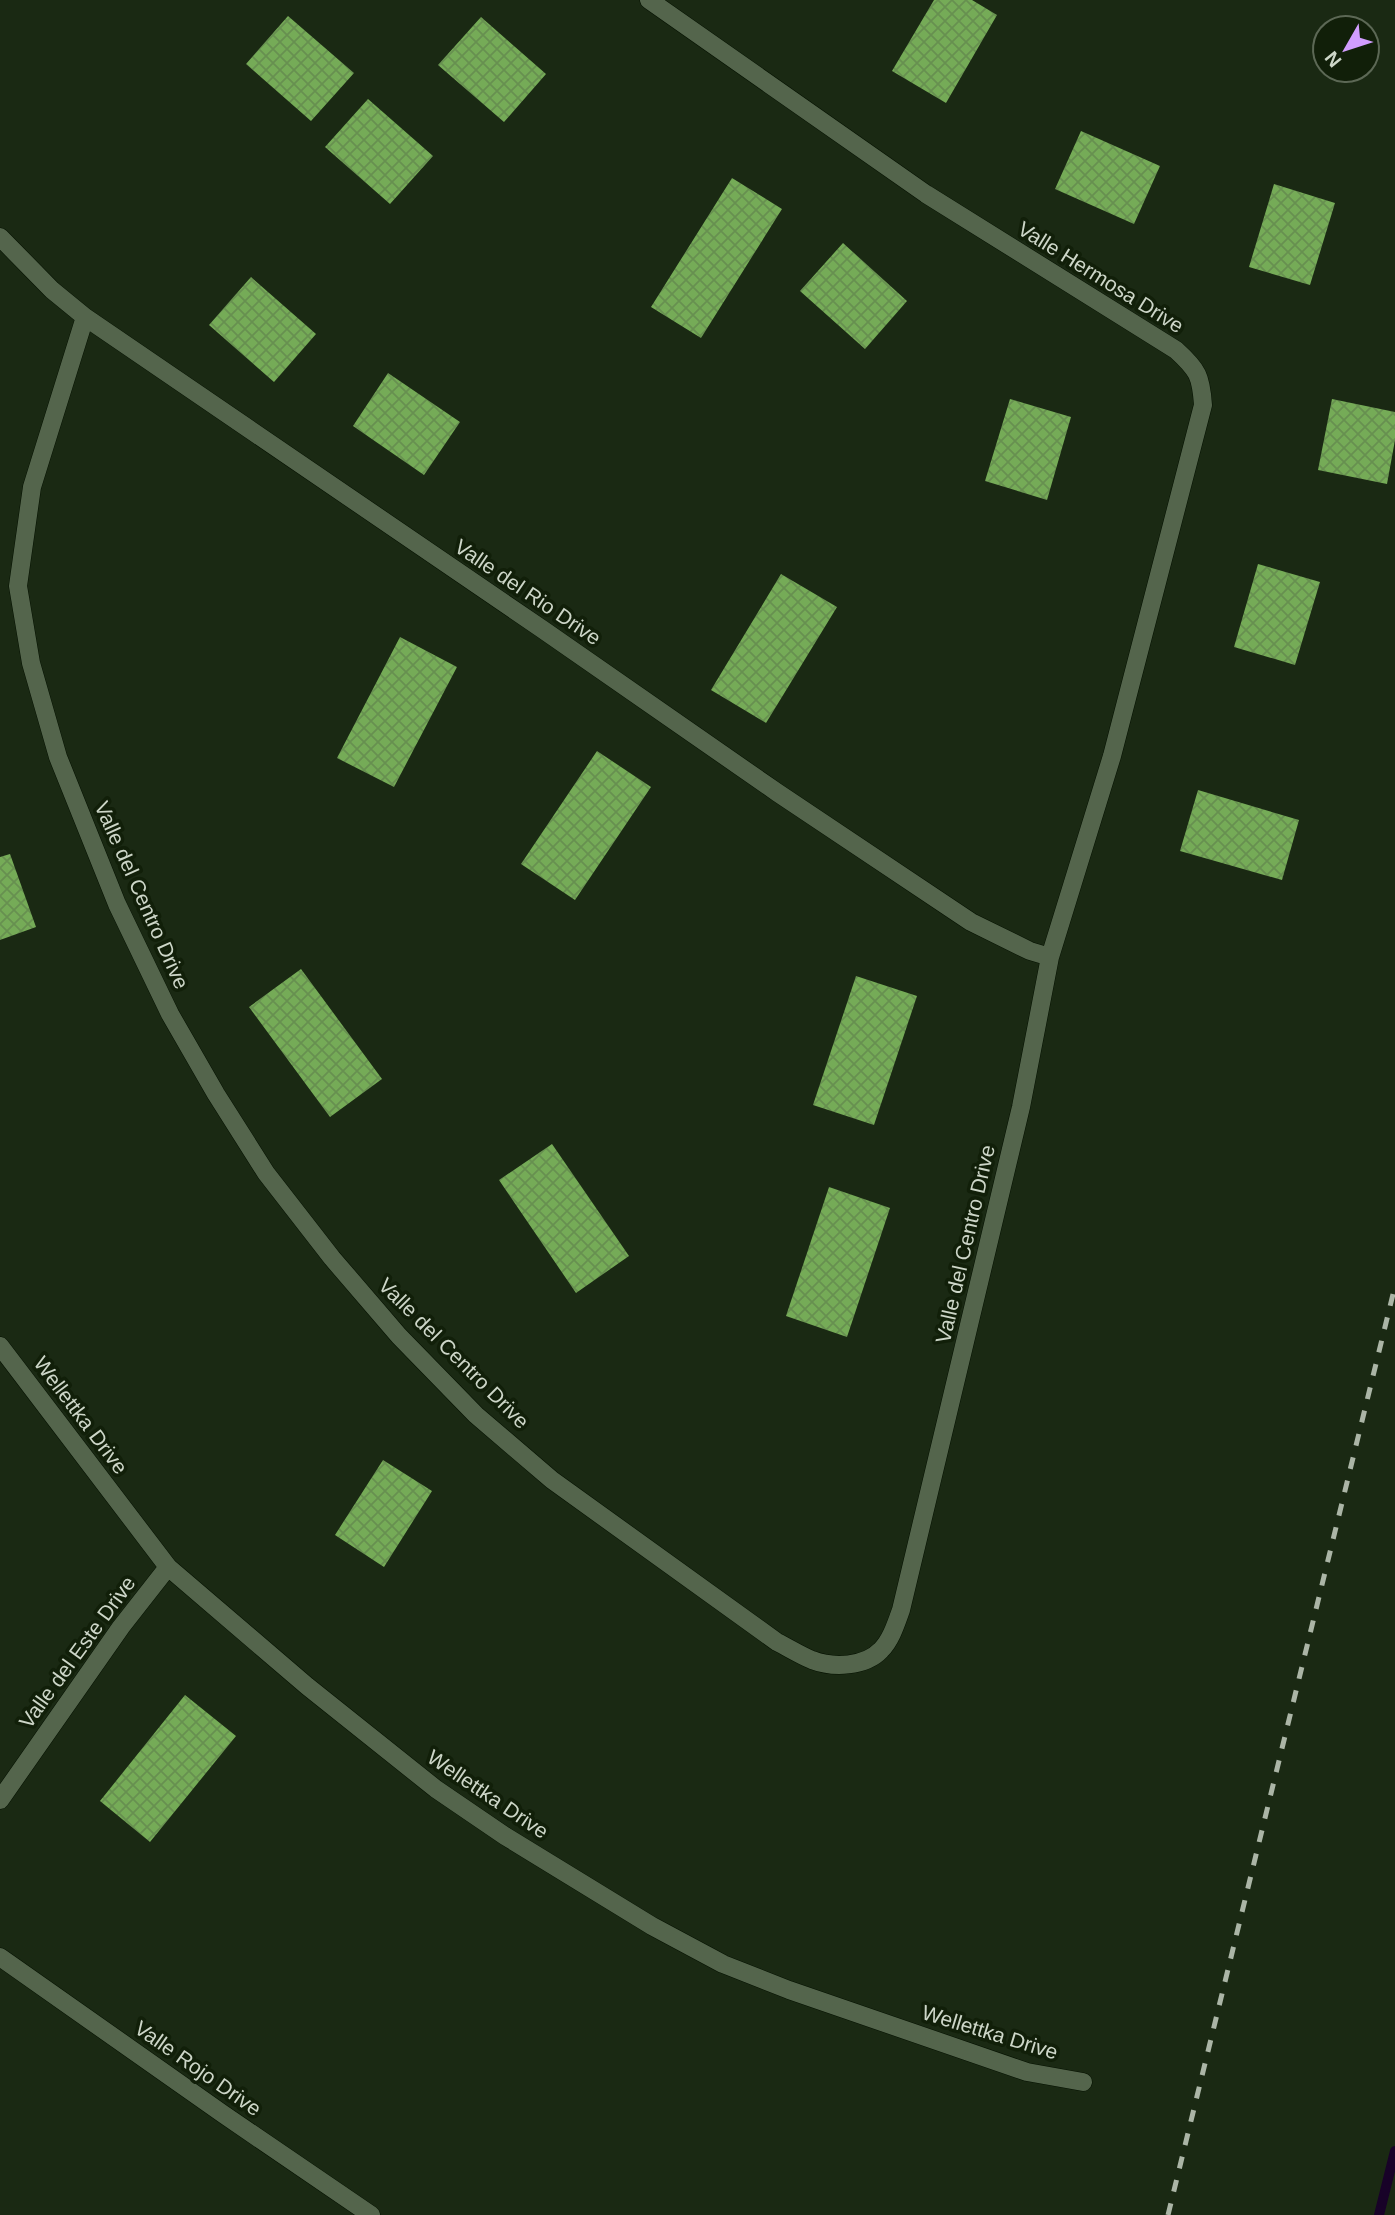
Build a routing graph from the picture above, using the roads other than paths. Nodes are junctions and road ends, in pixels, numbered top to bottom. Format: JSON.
{"nodes":[{"id":1,"x":649,"y":0,"type":"edge"},
{"id":2,"x":0,"y":237,"type":"edge"},
{"id":3,"x":85,"y":317,"type":"junction"},
{"id":4,"x":1050,"y":957,"type":"junction"},
{"id":5,"x":0,"y":1346,"type":"edge"},
{"id":6,"x":168,"y":1567,"type":"junction"},
{"id":7,"x":0,"y":1800,"type":"edge"},
{"id":8,"x":0,"y":1957,"type":"edge"},
{"id":9,"x":1083,"y":2082,"type":"dead end"},
{"id":10,"x":371,"y":2215,"type":"edge"}],
"edges":[{"from":1,"to":4,"type":"street","name":"Valle Hermosa Drive"},
{"from":2,"to":3,"type":"street","name":"Valle del Rio Drive"},
{"from":3,"to":4,"type":"street","name":"Valle del Rio Drive"},
{"from":3,"to":4,"type":"street","name":"Valle del Centro Drive"},
{"from":5,"to":6,"type":"street","name":"Wellettka Drive"},
{"from":6,"to":7,"type":"street","name":"Valle del Este Drive"},
{"from":6,"to":9,"type":"street","name":"Wellettka Drive"},
{"from":8,"to":10,"type":"street","name":"Valle Rojo Drive"}]}
